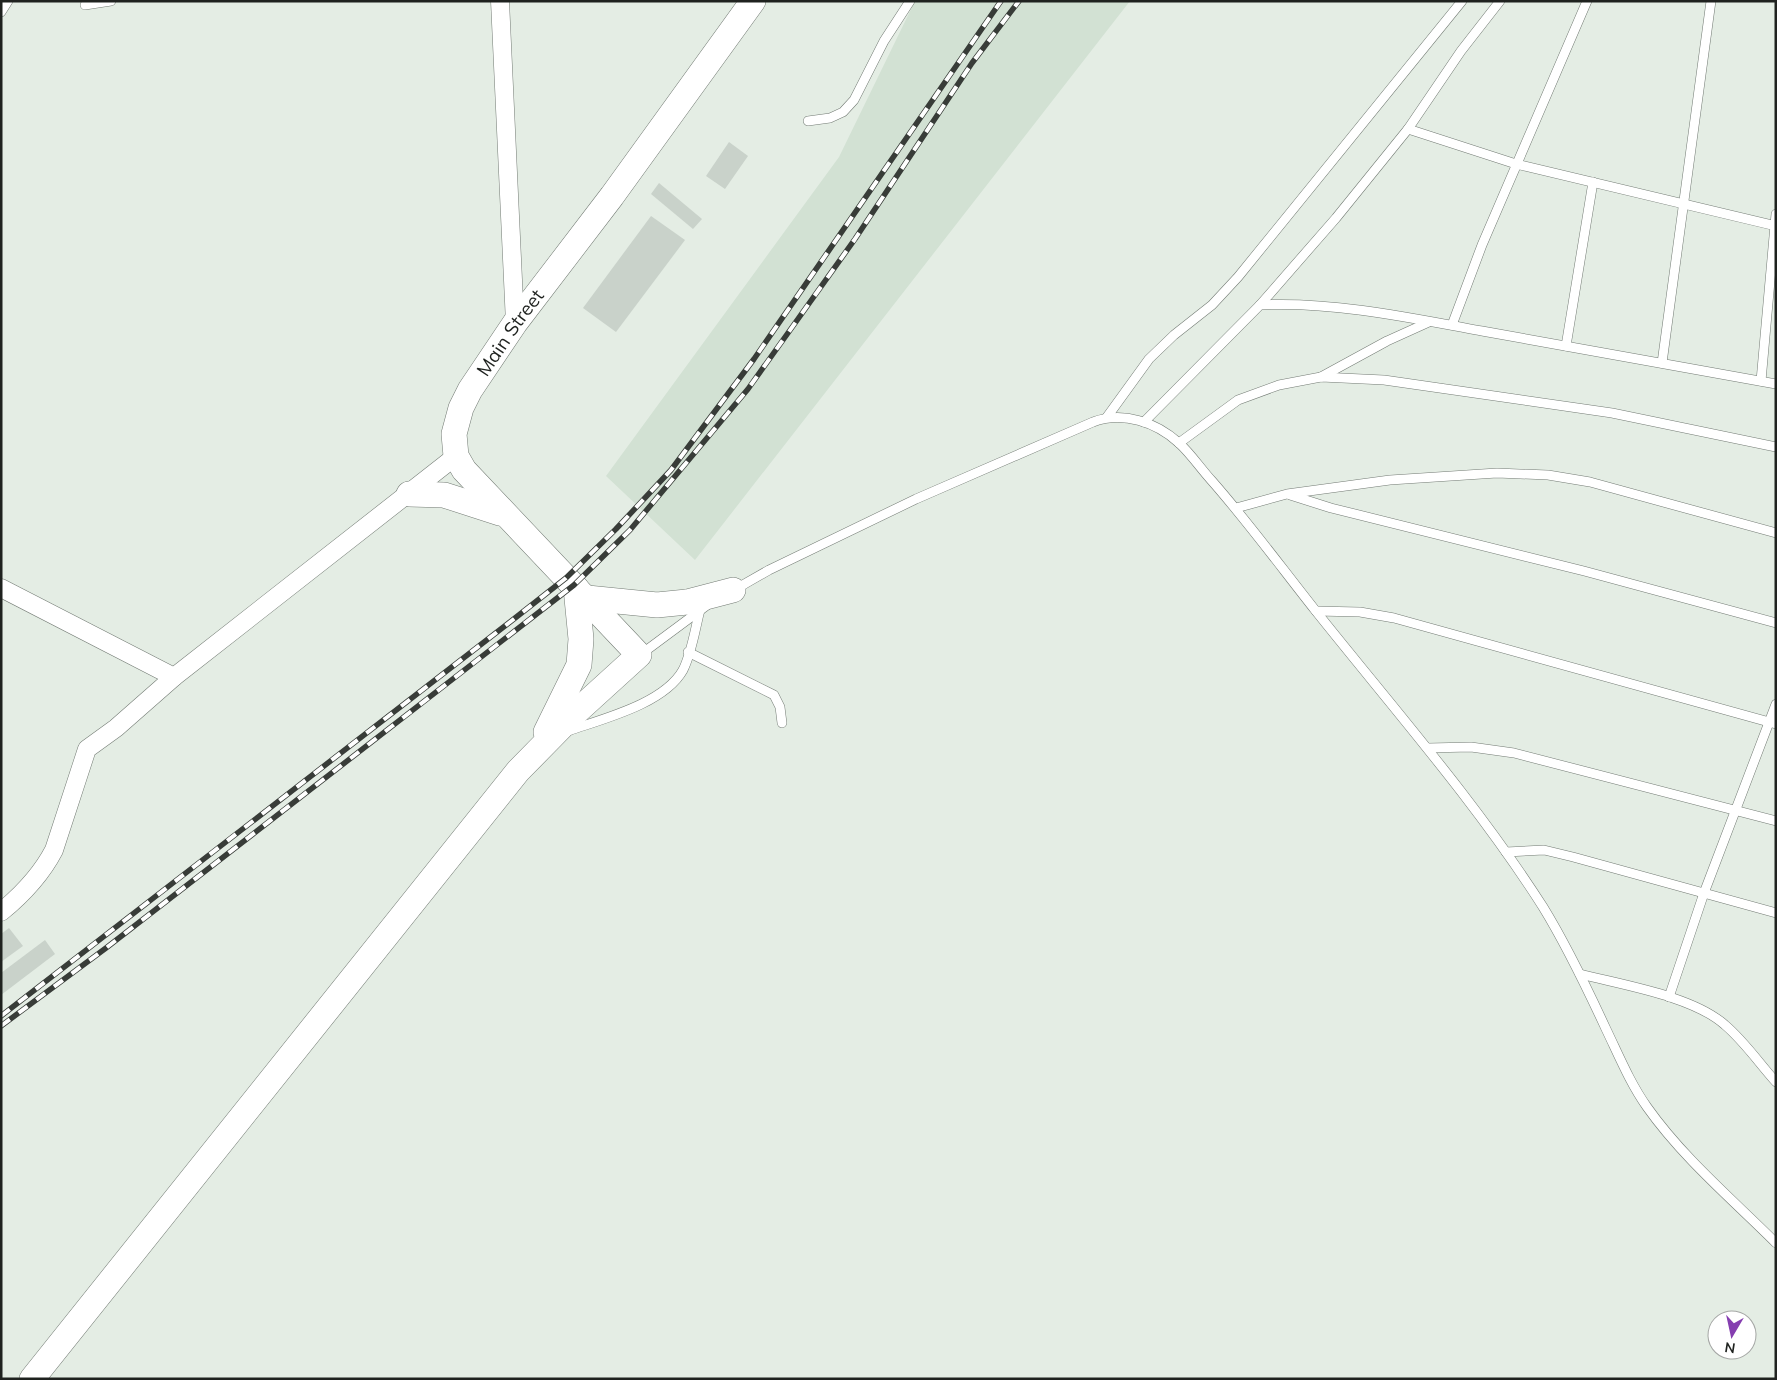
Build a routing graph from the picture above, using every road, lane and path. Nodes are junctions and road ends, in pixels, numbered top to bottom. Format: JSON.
{"nodes":[{"id":1,"x":8,"y":1,"type":"edge"},
{"id":2,"x":111,"y":1,"type":"edge"},
{"id":3,"x":500,"y":1,"type":"edge"},
{"id":4,"x":753,"y":1,"type":"edge"},
{"id":5,"x":910,"y":1,"type":"edge"},
{"id":6,"x":1462,"y":1,"type":"edge"},
{"id":7,"x":1500,"y":1,"type":"edge"},
{"id":8,"x":1587,"y":1,"type":"edge"},
{"id":9,"x":1711,"y":1,"type":"edge"},
{"id":10,"x":85,"y":4,"type":"dead end"},
{"id":11,"x":1,"y":12,"type":"edge"},
{"id":12,"x":808,"y":121,"type":"dead end"},
{"id":13,"x":1408,"y":129,"type":"junction"},
{"id":14,"x":1516,"y":164,"type":"junction"},
{"id":15,"x":1593,"y":182,"type":"junction"},
{"id":16,"x":1684,"y":204,"type":"junction"},
{"id":17,"x":1776,"y":214,"type":"edge"},
{"id":18,"x":1775,"y":226,"type":"edge"},
{"id":19,"x":1260,"y":305,"type":"junction"},
{"id":20,"x":1430,"y":322,"type":"junction"},
{"id":21,"x":515,"y":323,"type":"junction"},
{"id":22,"x":1452,"y":325,"type":"junction"},
{"id":23,"x":1566,"y":346,"type":"junction"},
{"id":24,"x":1662,"y":363,"type":"junction"},
{"id":25,"x":1321,"y":377,"type":"junction"},
{"id":26,"x":1761,"y":381,"type":"junction"},
{"id":27,"x":1776,"y":384,"type":"edge"},
{"id":28,"x":1108,"y":417,"type":"junction"},
{"id":29,"x":1144,"y":422,"type":"junction"},
{"id":30,"x":1179,"y":442,"type":"junction"},
{"id":31,"x":1776,"y":447,"type":"edge"},
{"id":32,"x":456,"y":456,"type":"junction"},
{"id":33,"x":409,"y":494,"type":"junction"},
{"id":34,"x":1288,"y":494,"type":"junction"},
{"id":35,"x":1236,"y":508,"type":"junction"},
{"id":36,"x":505,"y":515,"type":"junction"},
{"id":37,"x":1776,"y":533,"type":"edge"},
{"id":38,"x":1,"y":588,"type":"edge"},
{"id":39,"x":733,"y":590,"type":"junction"},
{"id":40,"x":581,"y":593,"type":"junction"},
{"id":41,"x":700,"y":610,"type":"junction"},
{"id":42,"x":1316,"y":611,"type":"junction"},
{"id":43,"x":1776,"y":623,"type":"edge"},
{"id":44,"x":688,"y":652,"type":"junction"},
{"id":45,"x":640,"y":655,"type":"junction"},
{"id":46,"x":174,"y":677,"type":"junction"},
{"id":47,"x":1776,"y":704,"type":"edge"},
{"id":48,"x":782,"y":723,"type":"dead end"},
{"id":49,"x":1772,"y":723,"type":"edge"},
{"id":50,"x":547,"y":741,"type":"junction"},
{"id":51,"x":1428,"y":748,"type":"junction"},
{"id":52,"x":1736,"y":811,"type":"junction"},
{"id":53,"x":1776,"y":822,"type":"edge"},
{"id":54,"x":1506,"y":852,"type":"junction"},
{"id":55,"x":1704,"y":893,"type":"junction"},
{"id":56,"x":1,"y":912,"type":"edge"},
{"id":57,"x":1776,"y":913,"type":"edge"},
{"id":58,"x":1580,"y":974,"type":"junction"},
{"id":59,"x":1669,"y":997,"type":"junction"},
{"id":60,"x":1776,"y":1082,"type":"edge"},
{"id":61,"x":1776,"y":1243,"type":"edge"},
{"id":62,"x":32,"y":1379,"type":"edge"}],
"edges":[{"from":1,"to":11,"type":"lane"},
{"from":2,"to":10,"type":"lane"},
{"from":3,"to":21,"type":"street"},
{"from":4,"to":21,"type":"main road","name":"Main Street"},
{"from":5,"to":12,"type":"lane"},
{"from":6,"to":28,"type":"lane"},
{"from":7,"to":13,"type":"lane"},
{"from":8,"to":14,"type":"lane"},
{"from":9,"to":16,"type":"lane"},
{"from":13,"to":14,"type":"lane"},
{"from":13,"to":19,"type":"lane"},
{"from":14,"to":15,"type":"lane"},
{"from":14,"to":22,"type":"lane"},
{"from":15,"to":16,"type":"lane"},
{"from":15,"to":23,"type":"lane"},
{"from":16,"to":18,"type":"lane"},
{"from":16,"to":24,"type":"lane"},
{"from":17,"to":18,"type":"lane"},
{"from":18,"to":26,"type":"lane"},
{"from":19,"to":20,"type":"lane"},
{"from":19,"to":29,"type":"lane"},
{"from":20,"to":22,"type":"lane"},
{"from":20,"to":25,"type":"lane"},
{"from":21,"to":32,"type":"main road","name":"Main Street"},
{"from":22,"to":23,"type":"lane"},
{"from":23,"to":24,"type":"lane"},
{"from":24,"to":26,"type":"lane"},
{"from":25,"to":30,"type":"lane"},
{"from":25,"to":31,"type":"lane"},
{"from":26,"to":27,"type":"lane"},
{"from":28,"to":29,"type":"lane"},
{"from":28,"to":39,"type":"lane"},
{"from":29,"to":30,"type":"lane"},
{"from":30,"to":35,"type":"lane"},
{"from":32,"to":33,"type":"street"},
{"from":32,"to":36,"type":"main road","name":"Main Street"},
{"from":33,"to":36,"type":"main road"},
{"from":33,"to":46,"type":"street"},
{"from":34,"to":35,"type":"lane"},
{"from":34,"to":37,"type":"lane"},
{"from":34,"to":43,"type":"lane"},
{"from":35,"to":42,"type":"lane"},
{"from":36,"to":40,"type":"main road","name":"Main Street"},
{"from":38,"to":46,"type":"street"},
{"from":39,"to":40,"type":"main road"},
{"from":39,"to":41,"type":"lane"},
{"from":40,"to":45,"type":"main road","name":"Main Street"},
{"from":40,"to":50,"type":"main road"},
{"from":41,"to":44,"type":"lane"},
{"from":41,"to":45,"type":"lane"},
{"from":42,"to":49,"type":"lane"},
{"from":42,"to":51,"type":"lane"},
{"from":44,"to":48,"type":"lane"},
{"from":44,"to":50,"type":"lane"},
{"from":45,"to":50,"type":"main road"},
{"from":46,"to":56,"type":"street"},
{"from":47,"to":49,"type":"lane"},
{"from":49,"to":52,"type":"lane"},
{"from":50,"to":62,"type":"main road"},
{"from":51,"to":52,"type":"lane"},
{"from":51,"to":54,"type":"lane"},
{"from":52,"to":53,"type":"lane"},
{"from":52,"to":55,"type":"lane"},
{"from":54,"to":55,"type":"lane"},
{"from":54,"to":58,"type":"lane"},
{"from":55,"to":57,"type":"lane"},
{"from":55,"to":59,"type":"lane"},
{"from":58,"to":59,"type":"lane"},
{"from":58,"to":61,"type":"lane"},
{"from":59,"to":60,"type":"lane"}]}
